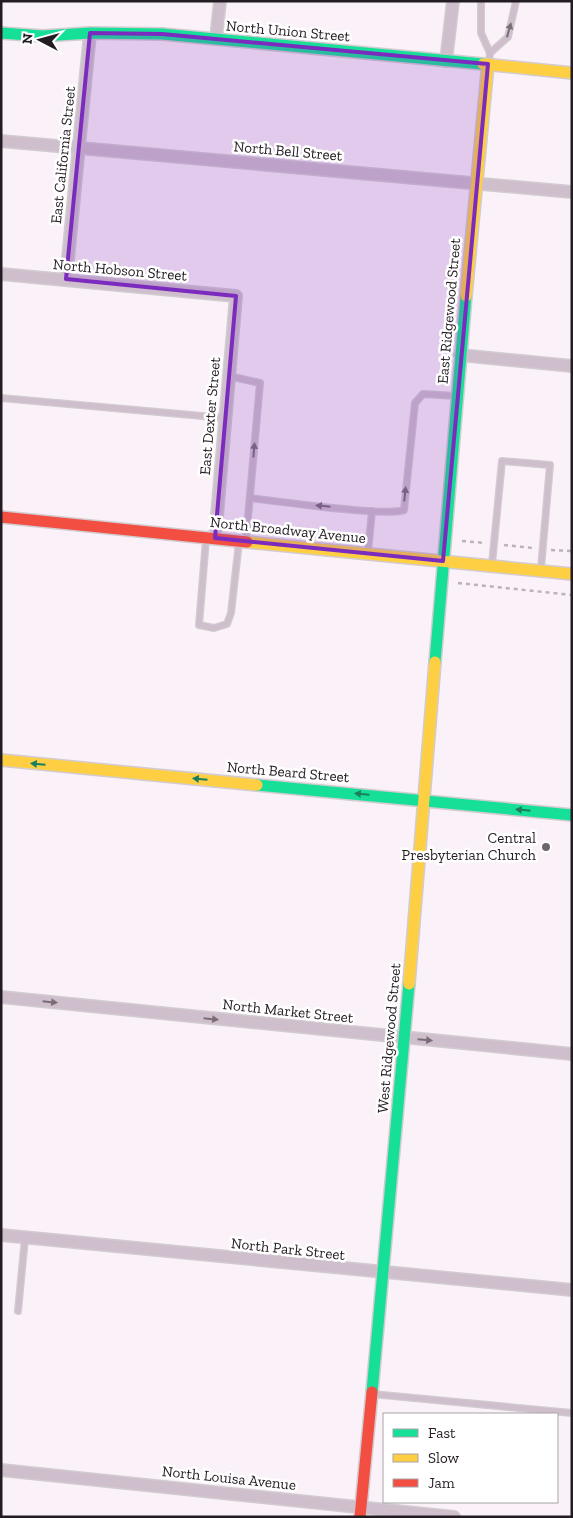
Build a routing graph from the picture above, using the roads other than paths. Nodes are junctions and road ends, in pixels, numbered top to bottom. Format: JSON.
{"nodes":[{"id":1,"x":220,"y":1,"type":"edge"},
{"id":2,"x":453,"y":1,"type":"edge"},
{"id":3,"x":481,"y":1,"type":"edge"},
{"id":4,"x":516,"y":1,"type":"edge"},
{"id":5,"x":1,"y":32,"type":"edge"},
{"id":6,"x":90,"y":33,"type":"junction"},
{"id":7,"x":216,"y":39,"type":"junction"},
{"id":8,"x":489,"y":58,"type":"junction"},
{"id":9,"x":446,"y":61,"type":"junction"},
{"id":10,"x":572,"y":73,"type":"edge"},
{"id":11,"x":1,"y":141,"type":"edge"},
{"id":12,"x":78,"y":148,"type":"junction"},
{"id":13,"x":476,"y":183,"type":"junction"},
{"id":14,"x":572,"y":192,"type":"edge"},
{"id":15,"x":1,"y":274,"type":"edge"},
{"id":16,"x":66,"y":280,"type":"junction"},
{"id":17,"x":236,"y":296,"type":"joint"},
{"id":18,"x":460,"y":355,"type":"junction"},
{"id":19,"x":572,"y":366,"type":"edge"},
{"id":20,"x":229,"y":376,"type":"junction"},
{"id":21,"x":457,"y":396,"type":"junction"},
{"id":22,"x":1,"y":398,"type":"edge"},
{"id":23,"x":225,"y":418,"type":"junction"},
{"id":24,"x":250,"y":498,"type":"junction"},
{"id":25,"x":372,"y":511,"type":"junction"},
{"id":26,"x":1,"y":516,"type":"edge"},
{"id":27,"x":210,"y":537,"type":"junction"},
{"id":28,"x":242,"y":541,"type":"junction"},
{"id":29,"x":368,"y":553,"type":"junction"},
{"id":30,"x":443,"y":561,"type":"junction"},
{"id":31,"x":492,"y":566,"type":"junction"},
{"id":32,"x":540,"y":570,"type":"junction"},
{"id":33,"x":572,"y":574,"type":"edge"},
{"id":34,"x":1,"y":760,"type":"edge"},
{"id":35,"x":422,"y":800,"type":"junction"},
{"id":36,"x":572,"y":815,"type":"edge"},
{"id":37,"x":1,"y":997,"type":"edge"},
{"id":38,"x":405,"y":1038,"type":"junction"},
{"id":39,"x":572,"y":1054,"type":"edge"},
{"id":40,"x":1,"y":1236,"type":"edge"},
{"id":41,"x":25,"y":1238,"type":"junction"},
{"id":42,"x":383,"y":1273,"type":"junction"},
{"id":43,"x":572,"y":1290,"type":"edge"},
{"id":44,"x":18,"y":1311,"type":"dead end"},
{"id":45,"x":371,"y":1394,"type":"junction"},
{"id":46,"x":572,"y":1413,"type":"edge"},
{"id":47,"x":1,"y":1470,"type":"edge"},
{"id":48,"x":361,"y":1512,"type":"edge"},
{"id":49,"x":454,"y":1517,"type":"edge"}],
"edges":[{"from":1,"to":7,"type":"street"},
{"from":2,"to":9,"type":"street"},
{"from":3,"to":8,"type":"lane"},
{"from":8,"to":4,"type":"lane","one_way":true},
{"from":5,"to":6,"type":"street","name":"North Union Street"},
{"from":6,"to":7,"type":"street","name":"North Union Street"},
{"from":6,"to":12,"type":"street","name":"East California Street"},
{"from":7,"to":9,"type":"street","name":"North Union Street"},
{"from":8,"to":9,"type":"street","name":"North Union Street"},
{"from":8,"to":10,"type":"street","name":"North Union Street"},
{"from":8,"to":13,"type":"street","name":"East Ridgewood Street"},
{"from":11,"to":12,"type":"street","name":"North Bell Street"},
{"from":12,"to":13,"type":"street","name":"North Bell Street"},
{"from":12,"to":16,"type":"street","name":"East California Street"},
{"from":13,"to":14,"type":"street","name":"North Bell Street"},
{"from":13,"to":18,"type":"street","name":"East Ridgewood Street"},
{"from":15,"to":16,"type":"street","name":"North Hobson Street"},
{"from":16,"to":17,"type":"street","name":"North Hobson Street"},
{"from":17,"to":20,"type":"street","name":"East Dexter Street"},
{"from":18,"to":19,"type":"street"},
{"from":18,"to":21,"type":"street","name":"East Ridgewood Street"},
{"from":20,"to":23,"type":"street","name":"East Dexter Street"},
{"from":24,"to":20,"type":"lane","one_way":true},
{"from":25,"to":21,"type":"lane","one_way":true},
{"from":21,"to":30,"type":"street","name":"East Ridgewood Street"},
{"from":22,"to":23,"type":"lane"},
{"from":23,"to":27,"type":"street","name":"East Dexter Street"},
{"from":25,"to":24,"type":"lane","one_way":true},
{"from":24,"to":28,"type":"lane"},
{"from":25,"to":29,"type":"lane"},
{"from":26,"to":27,"type":"street","name":"North Broadway Avenue"},
{"from":27,"to":28,"type":"street","name":"North Broadway Avenue"},
{"from":27,"to":28,"type":"lane"},
{"from":28,"to":29,"type":"street","name":"North Broadway Avenue"},
{"from":29,"to":30,"type":"street","name":"North Broadway Avenue"},
{"from":30,"to":31,"type":"street","name":"North Broadway Avenue"},
{"from":30,"to":35,"type":"street","name":"West Ridgewood Street"},
{"from":31,"to":32,"type":"street","name":"North Broadway Avenue"},
{"from":31,"to":32,"type":"lane"},
{"from":32,"to":33,"type":"street","name":"North Broadway Avenue"},
{"from":35,"to":34,"type":"street","name":"North Beard Street","one_way":true},
{"from":36,"to":35,"type":"street","name":"North Beard Street","one_way":true},
{"from":35,"to":38,"type":"street","name":"West Ridgewood Street"},
{"from":37,"to":38,"type":"street","name":"North Market Street","one_way":true},
{"from":38,"to":39,"type":"street","name":"North Market Street","one_way":true},
{"from":38,"to":42,"type":"street","name":"West Ridgewood Street"},
{"from":40,"to":41,"type":"street","name":"North Park Street"},
{"from":41,"to":42,"type":"street","name":"North Park Street"},
{"from":41,"to":44,"type":"lane"},
{"from":42,"to":43,"type":"street","name":"North Park Street"},
{"from":42,"to":45,"type":"street","name":"West Ridgewood Street"},
{"from":45,"to":46,"type":"lane"},
{"from":45,"to":48,"type":"street","name":"West Ridgewood Street"},
{"from":47,"to":48,"type":"street","name":"North Louisa Avenue"},
{"from":48,"to":49,"type":"street","name":"North Louisa Avenue"}]}
